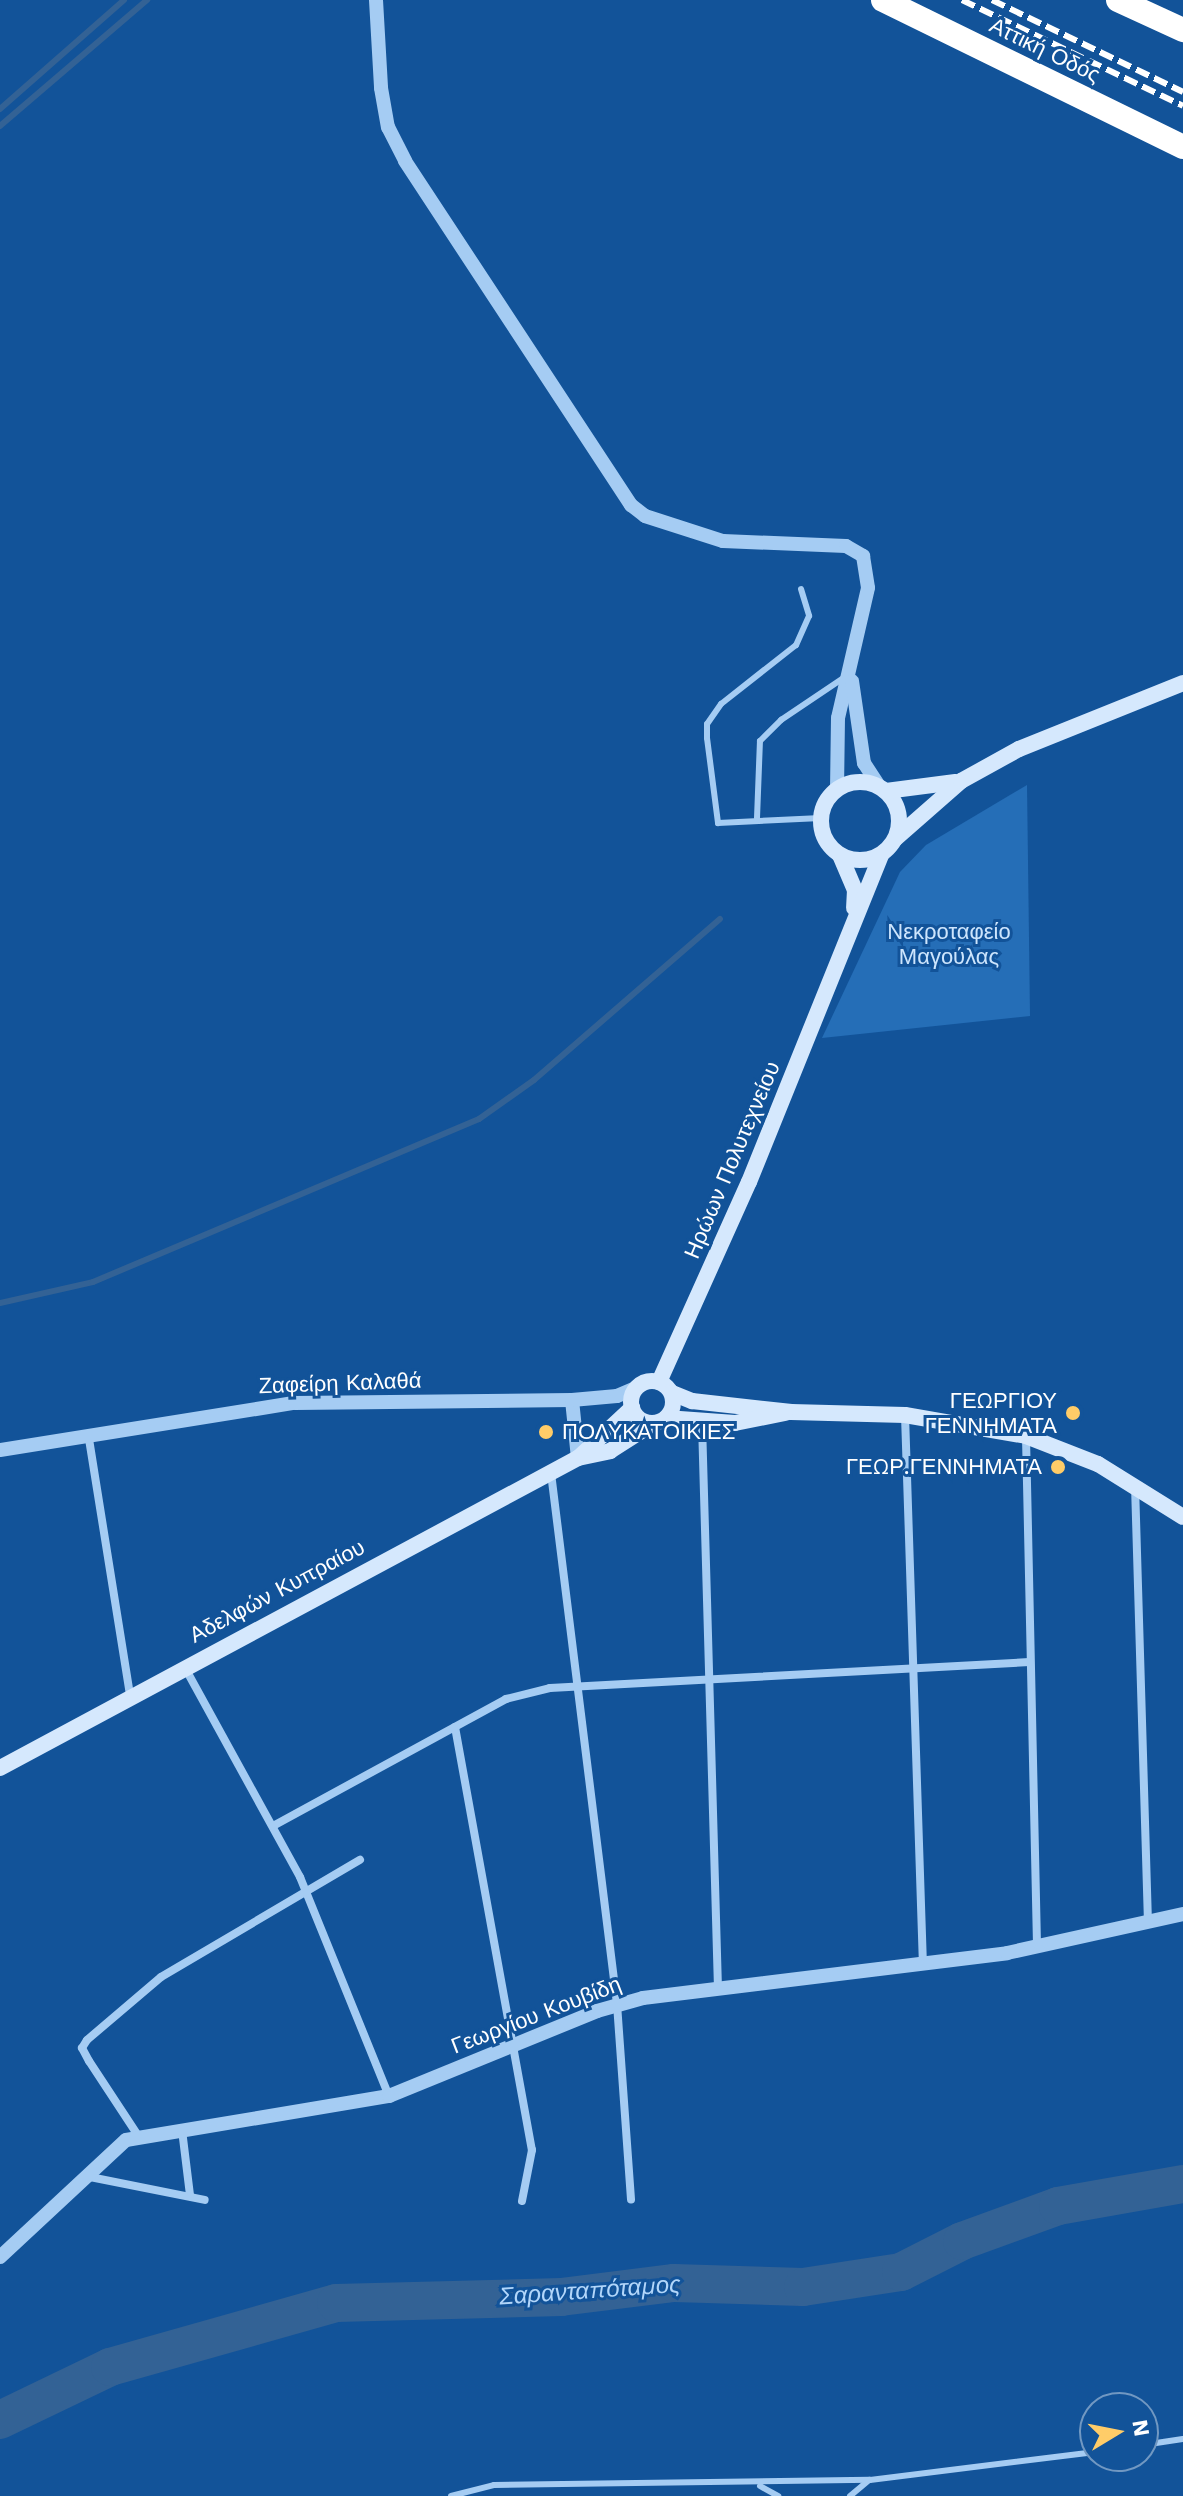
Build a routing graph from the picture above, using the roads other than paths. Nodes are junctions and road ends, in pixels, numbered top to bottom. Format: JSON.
{"nodes":[{"id":1,"x":376,"y":0,"type":"edge"},
{"id":2,"x":883,"y":0,"type":"edge"},
{"id":3,"x":1118,"y":0,"type":"edge"},
{"id":4,"x":1183,"y":30,"type":"edge"},
{"id":5,"x":1183,"y":147,"type":"edge"},
{"id":6,"x":801,"y":589,"type":"dead end"},
{"id":7,"x":851,"y":673,"type":"junction"},
{"id":8,"x":1183,"y":683,"type":"edge"},
{"id":9,"x":961,"y":781,"type":"junction"},
{"id":10,"x":883,"y":788,"type":"junction"},
{"id":11,"x":837,"y":789,"type":"junction"},
{"id":12,"x":757,"y":818,"type":"junction"},
{"id":13,"x":821,"y":818,"type":"junction"},
{"id":14,"x":895,"y":839,"type":"junction"},
{"id":15,"x":840,"y":855,"type":"junction"},
{"id":16,"x":881,"y":855,"type":"junction"},
{"id":17,"x":841,"y":952,"type":"junction"},
{"id":18,"x":636,"y":1388,"type":"junction"},
{"id":19,"x":666,"y":1388,"type":"junction"},
{"id":20,"x":572,"y":1400,"type":"junction"},
{"id":21,"x":632,"y":1408,"type":"junction"},
{"id":22,"x":791,"y":1412,"type":"junction"},
{"id":23,"x":905,"y":1415,"type":"junction"},
{"id":24,"x":660,"y":1420,"type":"junction"},
{"id":25,"x":702,"y":1423,"type":"junction"},
{"id":26,"x":1026,"y":1436,"type":"junction"},
{"id":27,"x":89,"y":1439,"type":"junction"},
{"id":28,"x":0,"y":1450,"type":"edge"},
{"id":29,"x":578,"y":1458,"type":"junction"},
{"id":30,"x":551,"y":1473,"type":"junction"},
{"id":31,"x":1135,"y":1485,"type":"junction"},
{"id":32,"x":1183,"y":1517,"type":"edge"},
{"id":33,"x":1029,"y":1662,"type":"junction"},
{"id":34,"x":183,"y":1665,"type":"junction"},
{"id":35,"x":910,"y":1668,"type":"junction"},
{"id":36,"x":706,"y":1678,"type":"junction"},
{"id":37,"x":579,"y":1685,"type":"junction"},
{"id":38,"x":130,"y":1696,"type":"junction"},
{"id":39,"x":455,"y":1727,"type":"junction"},
{"id":40,"x":0,"y":1768,"type":"edge"},
{"id":41,"x":273,"y":1826,"type":"junction"},
{"id":42,"x":360,"y":1860,"type":"dead end"},
{"id":43,"x":306,"y":1894,"type":"junction"},
{"id":44,"x":1183,"y":1914,"type":"edge"},
{"id":45,"x":1148,"y":1922,"type":"junction"},
{"id":46,"x":1037,"y":1948,"type":"junction"},
{"id":47,"x":923,"y":1965,"type":"junction"},
{"id":48,"x":718,"y":1988,"type":"junction"},
{"id":49,"x":617,"y":2004,"type":"junction"},
{"id":50,"x":515,"y":2044,"type":"junction"},
{"id":51,"x":389,"y":2096,"type":"junction"},
{"id":52,"x":182,"y":2130,"type":"junction"},
{"id":53,"x":139,"y":2137,"type":"junction"},
{"id":54,"x":83,"y":2175,"type":"junction"},
{"id":55,"x":190,"y":2195,"type":"junction"},
{"id":56,"x":631,"y":2199,"type":"dead end"},
{"id":57,"x":205,"y":2200,"type":"dead end"},
{"id":58,"x":522,"y":2201,"type":"dead end"},
{"id":59,"x":0,"y":2257,"type":"edge"},
{"id":60,"x":1183,"y":2439,"type":"edge"},
{"id":61,"x":1159,"y":2443,"type":"edge"},
{"id":62,"x":1079,"y":2454,"type":"edge"},
{"id":63,"x":870,"y":2480,"type":"junction"},
{"id":64,"x":760,"y":2486,"type":"junction"},
{"id":65,"x":451,"y":2496,"type":"edge"},
{"id":66,"x":778,"y":2496,"type":"edge"},
{"id":67,"x":850,"y":2496,"type":"edge"}],
"edges":[{"from":1,"to":7,"type":"street"},
{"from":2,"to":5,"type":"highway","name":"Αττική Οδός"},
{"from":3,"to":4,"type":"highway"},
{"from":6,"to":12,"type":"lane"},
{"from":7,"to":10,"type":"street"},
{"from":7,"to":11,"type":"street"},
{"from":7,"to":12,"type":"lane"},
{"from":8,"to":9,"type":"main road"},
{"from":9,"to":10,"type":"main road"},
{"from":9,"to":14,"type":"main road"},
{"from":10,"to":11,"type":"main road"},
{"from":10,"to":14,"type":"main road"},
{"from":11,"to":13,"type":"main road"},
{"from":12,"to":13,"type":"lane"},
{"from":13,"to":15,"type":"main road"},
{"from":14,"to":16,"type":"main road"},
{"from":15,"to":16,"type":"main road"},
{"from":15,"to":17,"type":"main road","name":"Ηρώων Πολυτεχνείου"},
{"from":16,"to":17,"type":"main road","name":"Ηρώων Πολυτεχνείου"},
{"from":17,"to":19,"type":"main road","name":"Ηρώων Πολυτεχνείου"},
{"from":18,"to":19,"type":"main road"},
{"from":18,"to":20,"type":"street","name":"Ζαφείρη Καλαθά"},
{"from":18,"to":21,"type":"main road"},
{"from":19,"to":22,"type":"main road"},
{"from":19,"to":24,"type":"main road","name":"Ηρώων Πολυτεχνείου"},
{"from":20,"to":27,"type":"street","name":"Ζαφείρη Καλαθά"},
{"from":20,"to":29,"type":"street"},
{"from":21,"to":24,"type":"main road"},
{"from":21,"to":29,"type":"main road","name":"Αδελφών Κυπραίου"},
{"from":22,"to":23,"type":"main road"},
{"from":22,"to":25,"type":"main road"},
{"from":23,"to":26,"type":"main road"},
{"from":23,"to":35,"type":"street"},
{"from":24,"to":25,"type":"main road"},
{"from":24,"to":29,"type":"main road","name":"Αδελφών Κυπραίου"},
{"from":25,"to":36,"type":"street"},
{"from":26,"to":31,"type":"main road"},
{"from":26,"to":33,"type":"street"},
{"from":27,"to":28,"type":"street","name":"Ζαφείρη Καλαθά"},
{"from":27,"to":38,"type":"street"},
{"from":29,"to":30,"type":"main road","name":"Αδελφών Κυπραίου"},
{"from":30,"to":34,"type":"main road","name":"Αδελφών Κυπραίου"},
{"from":30,"to":37,"type":"street"},
{"from":31,"to":32,"type":"main road"},
{"from":31,"to":45,"type":"street"},
{"from":33,"to":35,"type":"street"},
{"from":33,"to":46,"type":"street"},
{"from":34,"to":38,"type":"main road","name":"Αδελφών Κυπραίου"},
{"from":34,"to":41,"type":"street"},
{"from":35,"to":36,"type":"street"},
{"from":35,"to":47,"type":"street"},
{"from":36,"to":37,"type":"street"},
{"from":36,"to":48,"type":"street"},
{"from":37,"to":39,"type":"street"},
{"from":37,"to":49,"type":"street"},
{"from":38,"to":40,"type":"main road","name":"Αδελφών Κυπραίου"},
{"from":39,"to":41,"type":"street"},
{"from":39,"to":50,"type":"street"},
{"from":41,"to":43,"type":"street"},
{"from":42,"to":43,"type":"street"},
{"from":43,"to":51,"type":"street"},
{"from":43,"to":53,"type":"street"},
{"from":44,"to":45,"type":"street","name":"Γεωργίου Κουβίδη"},
{"from":45,"to":46,"type":"street","name":"Γεωργίου Κουβίδη"},
{"from":46,"to":47,"type":"street","name":"Γεωργίου Κουβίδη"},
{"from":47,"to":48,"type":"street","name":"Γεωργίου Κουβίδη"},
{"from":48,"to":49,"type":"street","name":"Γεωργίου Κουβίδη"},
{"from":49,"to":50,"type":"street","name":"Γεωργίου Κουβίδη"},
{"from":49,"to":56,"type":"street"},
{"from":50,"to":51,"type":"street","name":"Γεωργίου Κουβίδη"},
{"from":50,"to":58,"type":"street"},
{"from":51,"to":52,"type":"street","name":"Γεωργίου Κουβίδη"},
{"from":52,"to":53,"type":"street","name":"Γεωργίου Κουβίδη"},
{"from":52,"to":55,"type":"street"},
{"from":53,"to":54,"type":"street","name":"Γεωργίου Κουβίδη"},
{"from":54,"to":55,"type":"street"},
{"from":54,"to":59,"type":"street","name":"Γεωργίου Κουβίδη"},
{"from":55,"to":57,"type":"street"},
{"from":60,"to":61,"type":"lane"},
{"from":62,"to":63,"type":"lane"},
{"from":63,"to":64,"type":"lane"},
{"from":63,"to":67,"type":"lane"},
{"from":64,"to":65,"type":"lane"},
{"from":64,"to":66,"type":"lane"}]}
